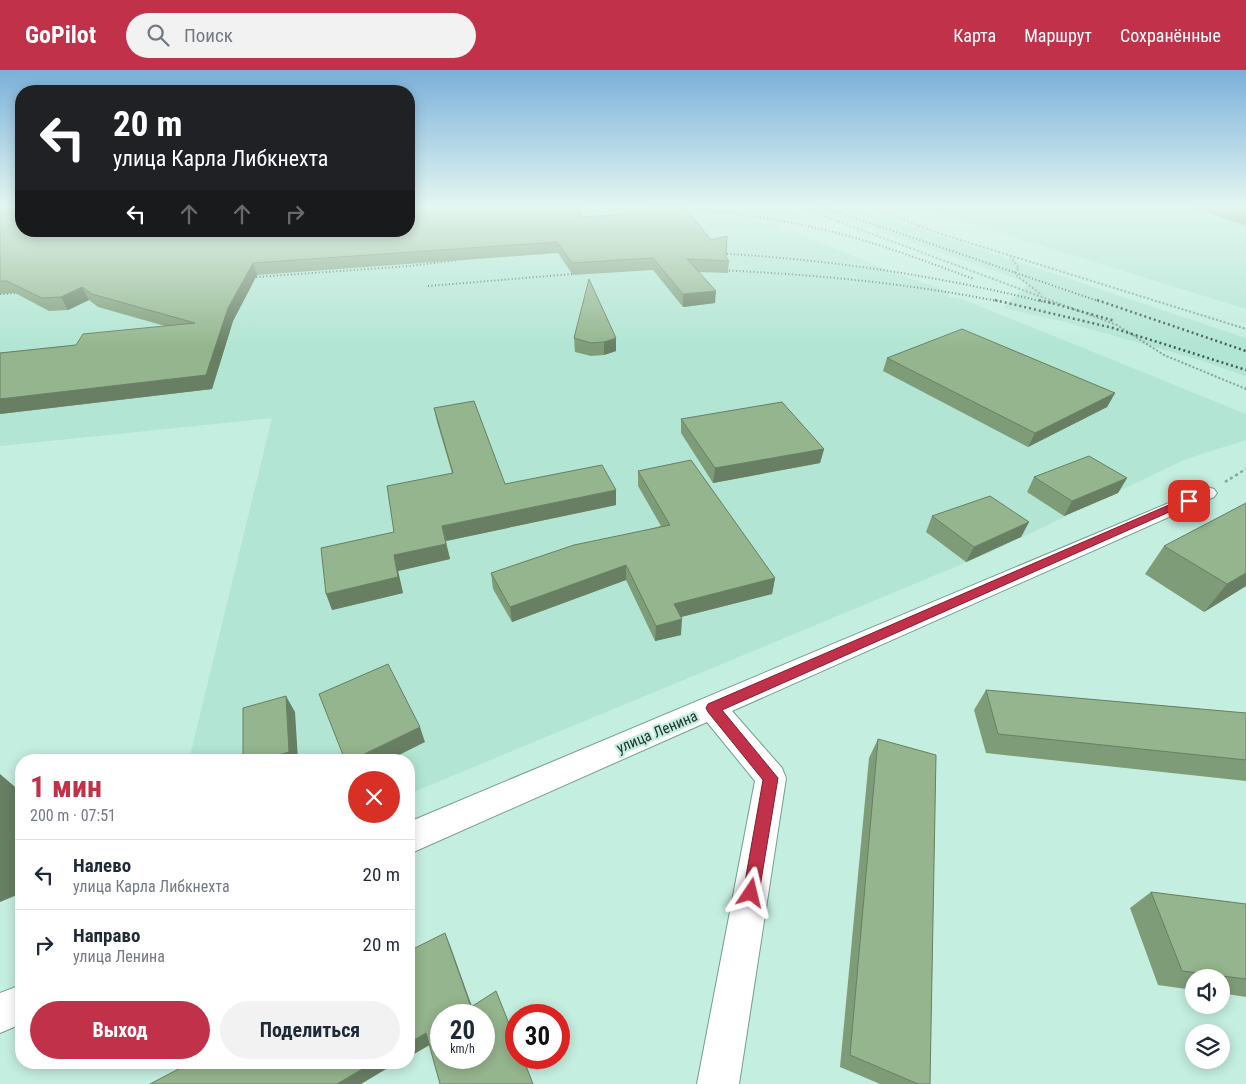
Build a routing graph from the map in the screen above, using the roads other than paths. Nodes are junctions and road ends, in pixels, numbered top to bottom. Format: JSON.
{"nodes":[{"id":1,"x":1207,"y":493,"type":"dead end"},
{"id":2,"x":712,"y":708,"type":"junction"},
{"id":3,"x":415,"y":835,"type":"edge"},
{"id":4,"x":15,"y":1007,"type":"edge"},
{"id":5,"x":0,"y":1013,"type":"edge"},
{"id":6,"x":718,"y":1084,"type":"edge"}],
"edges":[{"from":1,"to":2,"type":"street","name":"улица Ленина"},
{"from":2,"to":3,"type":"street","name":"улица Ленина"},
{"from":2,"to":6,"type":"street"},
{"from":4,"to":5,"type":"street"}]}
